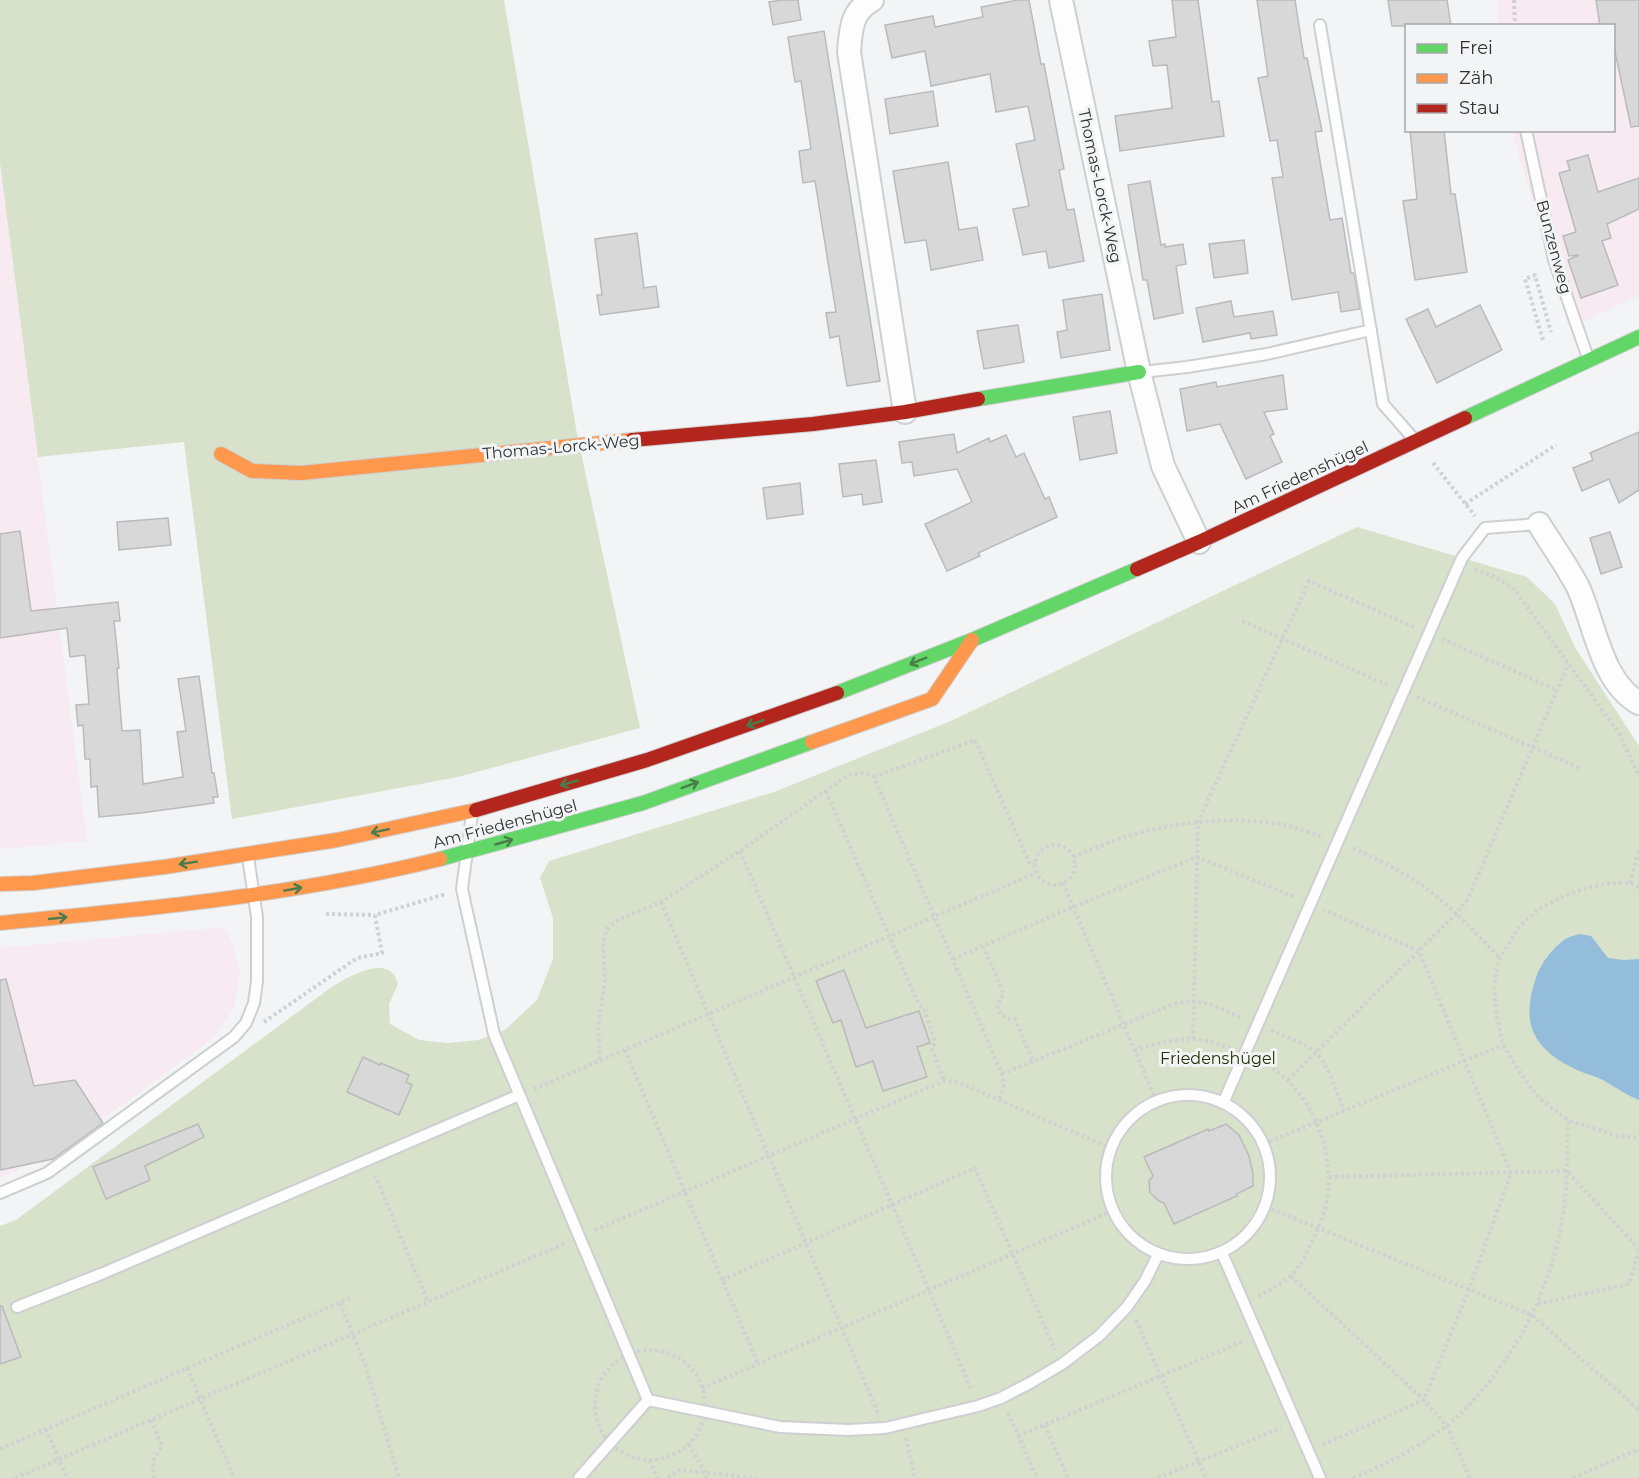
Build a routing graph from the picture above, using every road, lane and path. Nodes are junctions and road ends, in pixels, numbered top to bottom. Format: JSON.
{"nodes":[{"id":1,"x":872,"y":0,"type":"edge"},
{"id":2,"x":1061,"y":0,"type":"edge"},
{"id":3,"x":1514,"y":0,"type":"edge"},
{"id":4,"x":1515,"y":24,"type":"edge"},
{"id":5,"x":1320,"y":25,"type":"dead end"},
{"id":6,"x":1526,"y":132,"type":"edge"},
{"id":7,"x":1371,"y":330,"type":"junction"},
{"id":8,"x":1551,"y":332,"type":"dead end"},
{"id":9,"x":1639,"y":337,"type":"edge"},
{"id":10,"x":1544,"y":340,"type":"dead end"},
{"id":11,"x":1589,"y":362,"type":"junction"},
{"id":12,"x":1139,"y":372,"type":"junction"},
{"id":13,"x":905,"y":412,"type":"junction"},
{"id":14,"x":1415,"y":441,"type":"junction"},
{"id":15,"x":1556,"y":445,"type":"dead end"},
{"id":16,"x":221,"y":454,"type":"dead end"},
{"id":17,"x":1465,"y":504,"type":"junction"},
{"id":18,"x":1539,"y":524,"type":"joint"},
{"id":19,"x":1485,"y":528,"type":"junction"},
{"id":20,"x":1199,"y":542,"type":"junction"},
{"id":21,"x":1460,"y":563,"type":"junction"},
{"id":22,"x":1429,"y":633,"type":"junction"},
{"id":23,"x":972,"y":640,"type":"junction"},
{"id":24,"x":1568,"y":664,"type":"junction"},
{"id":25,"x":1557,"y":690,"type":"junction"},
{"id":26,"x":1639,"y":703,"type":"edge"},
{"id":27,"x":1639,"y":776,"type":"edge"},
{"id":28,"x":874,"y":777,"type":"junction"},
{"id":29,"x":826,"y":791,"type":"junction"},
{"id":30,"x":472,"y":811,"type":"junction"},
{"id":31,"x":1198,"y":822,"type":"junction"},
{"id":32,"x":1338,"y":841,"type":"junction"},
{"id":33,"x":1639,"y":848,"type":"edge"},
{"id":34,"x":740,"y":851,"type":"junction"},
{"id":35,"x":466,"y":853,"type":"junction"},
{"id":36,"x":248,"y":854,"type":"junction"},
{"id":37,"x":1073,"y":857,"type":"junction"},
{"id":38,"x":1197,"y":857,"type":"junction"},
{"id":39,"x":1035,"y":865,"type":"junction"},
{"id":40,"x":1036,"y":873,"type":"junction"},
{"id":41,"x":1063,"y":883,"type":"junction"},
{"id":42,"x":1630,"y":883,"type":"junction"},
{"id":43,"x":0,"y":884,"type":"edge"},
{"id":44,"x":1639,"y":887,"type":"edge"},
{"id":45,"x":462,"y":889,"type":"junction"},
{"id":46,"x":254,"y":896,"type":"junction"},
{"id":47,"x":660,"y":902,"type":"junction"},
{"id":48,"x":1310,"y":903,"type":"junction"},
{"id":49,"x":1073,"y":907,"type":"junction"},
{"id":50,"x":1456,"y":914,"type":"junction"},
{"id":51,"x":934,"y":917,"type":"junction"},
{"id":52,"x":0,"y":924,"type":"edge"},
{"id":53,"x":888,"y":936,"type":"junction"},
{"id":54,"x":983,"y":946,"type":"junction"},
{"id":55,"x":1419,"y":951,"type":"junction"},
{"id":56,"x":1500,"y":958,"type":"junction"},
{"id":57,"x":953,"y":959,"type":"junction"},
{"id":58,"x":794,"y":977,"type":"junction"},
{"id":59,"x":1194,"y":1001,"type":"junction"},
{"id":60,"x":708,"y":1014,"type":"junction"},
{"id":61,"x":246,"y":1023,"type":"junction"},
{"id":62,"x":1123,"y":1024,"type":"junction"},
{"id":63,"x":1257,"y":1024,"type":"junction"},
{"id":64,"x":1193,"y":1039,"type":"junction"},
{"id":65,"x":1503,"y":1045,"type":"junction"},
{"id":66,"x":625,"y":1050,"type":"junction"},
{"id":67,"x":1134,"y":1050,"type":"junction"},
{"id":68,"x":1245,"y":1052,"type":"junction"},
{"id":69,"x":1316,"y":1053,"type":"junction"},
{"id":70,"x":600,"y":1060,"type":"junction"},
{"id":71,"x":1465,"y":1060,"type":"junction"},
{"id":72,"x":1033,"y":1061,"type":"junction"},
{"id":73,"x":1002,"y":1074,"type":"junction"},
{"id":74,"x":1288,"y":1080,"type":"junction"},
{"id":75,"x":944,"y":1081,"type":"junction"},
{"id":76,"x":519,"y":1095,"type":"junction"},
{"id":77,"x":999,"y":1100,"type":"junction"},
{"id":78,"x":1156,"y":1100,"type":"junction"},
{"id":79,"x":1224,"y":1101,"type":"junction"},
{"id":80,"x":1344,"y":1110,"type":"junction"},
{"id":81,"x":855,"y":1119,"type":"junction"},
{"id":82,"x":1568,"y":1120,"type":"junction"},
{"id":83,"x":1317,"y":1122,"type":"junction"},
{"id":84,"x":1639,"y":1138,"type":"edge"},
{"id":85,"x":1264,"y":1144,"type":"junction"},
{"id":86,"x":1110,"y":1148,"type":"junction"},
{"id":87,"x":769,"y":1156,"type":"junction"},
{"id":88,"x":368,"y":1160,"type":"junction"},
{"id":89,"x":1567,"y":1171,"type":"junction"},
{"id":90,"x":1511,"y":1173,"type":"junction"},
{"id":91,"x":1329,"y":1177,"type":"junction"},
{"id":92,"x":685,"y":1192,"type":"junction"},
{"id":93,"x":0,"y":1193,"type":"edge"},
{"id":94,"x":892,"y":1205,"type":"junction"},
{"id":95,"x":1266,"y":1207,"type":"junction"},
{"id":96,"x":1112,"y":1211,"type":"junction"},
{"id":97,"x":1319,"y":1228,"type":"junction"},
{"id":98,"x":579,"y":1237,"type":"junction"},
{"id":99,"x":806,"y":1243,"type":"junction"},
{"id":100,"x":1639,"y":1250,"type":"edge"},
{"id":101,"x":1222,"y":1253,"type":"junction"},
{"id":102,"x":1013,"y":1254,"type":"junction"},
{"id":103,"x":1158,"y":1255,"type":"junction"},
{"id":104,"x":1291,"y":1276,"type":"junction"},
{"id":105,"x":722,"y":1280,"type":"junction"},
{"id":106,"x":1469,"y":1289,"type":"junction"},
{"id":107,"x":929,"y":1291,"type":"junction"},
{"id":108,"x":353,"y":1297,"type":"dead end"},
{"id":109,"x":428,"y":1302,"type":"junction"},
{"id":110,"x":340,"y":1303,"type":"junction"},
{"id":111,"x":1244,"y":1303,"type":"junction"},
{"id":112,"x":1538,"y":1304,"type":"junction"},
{"id":113,"x":17,"y":1307,"type":"dead end"},
{"id":114,"x":1127,"y":1308,"type":"junction"},
{"id":115,"x":1532,"y":1315,"type":"junction"},
{"id":116,"x":842,"y":1328,"type":"junction"},
{"id":117,"x":352,"y":1334,"type":"junction"},
{"id":118,"x":1258,"y":1336,"type":"junction"},
{"id":119,"x":758,"y":1364,"type":"junction"},
{"id":120,"x":1062,"y":1364,"type":"junction"},
{"id":121,"x":187,"y":1368,"type":"junction"},
{"id":122,"x":1162,"y":1376,"type":"junction"},
{"id":123,"x":702,"y":1388,"type":"dead end"},
{"id":124,"x":1001,"y":1398,"type":"junction"},
{"id":125,"x":200,"y":1399,"type":"junction"},
{"id":126,"x":648,"y":1400,"type":"junction"},
{"id":127,"x":1424,"y":1400,"type":"junction"},
{"id":128,"x":978,"y":1406,"type":"junction"},
{"id":129,"x":1639,"y":1410,"type":"edge"},
{"id":130,"x":151,"y":1420,"type":"junction"},
{"id":131,"x":1295,"y":1422,"type":"junction"},
{"id":132,"x":903,"y":1424,"type":"junction"},
{"id":133,"x":1045,"y":1425,"type":"junction"},
{"id":134,"x":1447,"y":1426,"type":"junction"},
{"id":135,"x":885,"y":1428,"type":"junction"},
{"id":136,"x":46,"y":1429,"type":"junction"},
{"id":137,"x":1018,"y":1436,"type":"junction"},
{"id":138,"x":689,"y":1444,"type":"dead end"},
{"id":139,"x":0,"y":1449,"type":"edge"},
{"id":140,"x":1639,"y":1449,"type":"edge"},
{"id":141,"x":1308,"y":1452,"type":"junction"},
{"id":142,"x":59,"y":1459,"type":"junction"},
{"id":143,"x":650,"y":1460,"type":"dead end"},
{"id":144,"x":1198,"y":1462,"type":"junction"},
{"id":145,"x":705,"y":1475,"type":"edge"},
{"id":146,"x":15,"y":1478,"type":"edge"},
{"id":147,"x":67,"y":1478,"type":"edge"},
{"id":148,"x":154,"y":1478,"type":"edge"},
{"id":149,"x":234,"y":1478,"type":"edge"},
{"id":150,"x":399,"y":1478,"type":"edge"},
{"id":151,"x":579,"y":1478,"type":"edge"},
{"id":152,"x":657,"y":1478,"type":"edge"},
{"id":153,"x":668,"y":1478,"type":"edge"},
{"id":154,"x":757,"y":1478,"type":"edge"},
{"id":155,"x":915,"y":1478,"type":"edge"},
{"id":156,"x":1037,"y":1478,"type":"edge"},
{"id":157,"x":1068,"y":1478,"type":"edge"},
{"id":158,"x":1158,"y":1478,"type":"edge"},
{"id":159,"x":1206,"y":1478,"type":"edge"},
{"id":160,"x":1320,"y":1478,"type":"edge"},
{"id":161,"x":1353,"y":1478,"type":"edge"},
{"id":162,"x":1470,"y":1478,"type":"edge"},
{"id":163,"x":1573,"y":1478,"type":"edge"}],
"edges":[{"from":1,"to":13,"type":"street"},
{"from":2,"to":12,"type":"street","name":"Thomas-Lorck-Weg"},
{"from":3,"to":4,"type":"path"},
{"from":5,"to":7,"type":"lane"},
{"from":6,"to":11,"type":"lane","name":"Bunzenweg"},
{"from":7,"to":12,"type":"lane"},
{"from":7,"to":14,"type":"lane"},
{"from":8,"to":10,"type":"path"},
{"from":9,"to":11,"type":"main road","name":"Am Friedenshügel"},
{"from":11,"to":14,"type":"main road","name":"Am Friedenshügel"},
{"from":12,"to":13,"type":"main road","name":"Thomas-Lorck-Weg"},
{"from":12,"to":20,"type":"street","name":"Thomas-Lorck-Weg"},
{"from":13,"to":16,"type":"main road","name":"Thomas-Lorck-Weg"},
{"from":14,"to":17,"type":"path"},
{"from":14,"to":20,"type":"main road","name":"Am Friedenshügel"},
{"from":15,"to":17,"type":"path"},
{"from":17,"to":19,"type":"path"},
{"from":18,"to":19,"type":"lane"},
{"from":18,"to":26,"type":"street"},
{"from":19,"to":21,"type":"lane"},
{"from":20,"to":23,"type":"main road","name":"Am Friedenshügel"},
{"from":21,"to":22,"type":"lane"},
{"from":21,"to":24,"type":"path"},
{"from":22,"to":25,"type":"path"},
{"from":22,"to":31,"type":"path"},
{"from":22,"to":32,"type":"lane"},
{"from":23,"to":30,"type":"main road","name":"Am Friedenshügel","one_way":true},
{"from":35,"to":23,"type":"main road","name":"Am Friedenshügel","one_way":true},
{"from":24,"to":25,"type":"path"},
{"from":24,"to":27,"type":"path"},
{"from":25,"to":50,"type":"path"},
{"from":28,"to":29,"type":"path"},
{"from":28,"to":39,"type":"path"},
{"from":28,"to":51,"type":"path"},
{"from":29,"to":34,"type":"path"},
{"from":29,"to":53,"type":"path"},
{"from":30,"to":35,"type":"lane"},
{"from":30,"to":36,"type":"main road","name":"Am Friedenshügel","one_way":true},
{"from":31,"to":32,"type":"path"},
{"from":31,"to":37,"type":"path"},
{"from":31,"to":38,"type":"path"},
{"from":32,"to":48,"type":"lane"},
{"from":32,"to":50,"type":"path"},
{"from":33,"to":42,"type":"path"},
{"from":34,"to":47,"type":"path"},
{"from":34,"to":58,"type":"path"},
{"from":35,"to":45,"type":"lane"},
{"from":46,"to":35,"type":"main road","name":"Am Friedenshügel","one_way":true},
{"from":36,"to":43,"type":"main road","name":"Am Friedenshügel","one_way":true},
{"from":36,"to":46,"type":"lane"},
{"from":37,"to":39,"type":"path"},
{"from":37,"to":41,"type":"path"},
{"from":38,"to":48,"type":"path"},
{"from":38,"to":49,"type":"path"},
{"from":38,"to":59,"type":"path"},
{"from":39,"to":40,"type":"path"},
{"from":40,"to":41,"type":"path"},
{"from":40,"to":51,"type":"path"},
{"from":41,"to":49,"type":"path"},
{"from":42,"to":44,"type":"path"},
{"from":42,"to":56,"type":"path"},
{"from":45,"to":61,"type":"path"},
{"from":45,"to":76,"type":"lane"},
{"from":52,"to":46,"type":"main road","name":"Am Friedenshügel","one_way":true},
{"from":46,"to":61,"type":"lane"},
{"from":47,"to":60,"type":"path"},
{"from":47,"to":70,"type":"path"},
{"from":48,"to":55,"type":"path"},
{"from":48,"to":63,"type":"lane"},
{"from":49,"to":54,"type":"path"},
{"from":49,"to":62,"type":"path"},
{"from":50,"to":55,"type":"path"},
{"from":50,"to":56,"type":"path"},
{"from":51,"to":53,"type":"path"},
{"from":51,"to":57,"type":"path"},
{"from":53,"to":58,"type":"path"},
{"from":53,"to":75,"type":"path"},
{"from":54,"to":57,"type":"path"},
{"from":54,"to":72,"type":"path"},
{"from":55,"to":69,"type":"path"},
{"from":55,"to":71,"type":"path"},
{"from":56,"to":65,"type":"path"},
{"from":57,"to":73,"type":"path"},
{"from":58,"to":60,"type":"path"},
{"from":58,"to":81,"type":"path"},
{"from":59,"to":62,"type":"path"},
{"from":59,"to":63,"type":"path"},
{"from":59,"to":64,"type":"path"},
{"from":60,"to":66,"type":"path"},
{"from":60,"to":87,"type":"path"},
{"from":61,"to":93,"type":"lane"},
{"from":62,"to":67,"type":"path"},
{"from":62,"to":72,"type":"path"},
{"from":63,"to":68,"type":"lane"},
{"from":63,"to":69,"type":"path"},
{"from":64,"to":67,"type":"path"},
{"from":64,"to":68,"type":"path"},
{"from":65,"to":71,"type":"path"},
{"from":65,"to":82,"type":"path"},
{"from":66,"to":70,"type":"path"},
{"from":66,"to":92,"type":"path"},
{"from":67,"to":78,"type":"path"},
{"from":68,"to":74,"type":"path"},
{"from":68,"to":79,"type":"lane"},
{"from":69,"to":74,"type":"path"},
{"from":69,"to":80,"type":"path"},
{"from":70,"to":76,"type":"path"},
{"from":71,"to":80,"type":"path"},
{"from":71,"to":90,"type":"path"},
{"from":72,"to":73,"type":"path"},
{"from":73,"to":77,"type":"path"},
{"from":74,"to":83,"type":"path"},
{"from":75,"to":77,"type":"path"},
{"from":75,"to":81,"type":"path"},
{"from":76,"to":88,"type":"lane"},
{"from":76,"to":98,"type":"lane"},
{"from":77,"to":86,"type":"path"},
{"from":78,"to":79,"type":"lane"},
{"from":78,"to":86,"type":"lane"},
{"from":79,"to":85,"type":"lane"},
{"from":80,"to":83,"type":"path"},
{"from":81,"to":87,"type":"path"},
{"from":81,"to":94,"type":"path"},
{"from":82,"to":84,"type":"path"},
{"from":82,"to":89,"type":"path"},
{"from":83,"to":85,"type":"path"},
{"from":83,"to":91,"type":"path"},
{"from":85,"to":95,"type":"lane"},
{"from":86,"to":96,"type":"lane"},
{"from":87,"to":92,"type":"path"},
{"from":87,"to":99,"type":"path"},
{"from":88,"to":109,"type":"path"},
{"from":88,"to":113,"type":"lane"},
{"from":89,"to":90,"type":"path"},
{"from":89,"to":100,"type":"path"},
{"from":89,"to":112,"type":"path"},
{"from":90,"to":91,"type":"path"},
{"from":90,"to":106,"type":"path"},
{"from":91,"to":97,"type":"path"},
{"from":92,"to":98,"type":"path"},
{"from":92,"to":105,"type":"path"},
{"from":94,"to":99,"type":"path"},
{"from":94,"to":102,"type":"path"},
{"from":94,"to":107,"type":"path"},
{"from":95,"to":97,"type":"path"},
{"from":95,"to":101,"type":"lane"},
{"from":96,"to":102,"type":"path"},
{"from":96,"to":103,"type":"lane"},
{"from":97,"to":104,"type":"path"},
{"from":97,"to":106,"type":"path"},
{"from":98,"to":109,"type":"path"},
{"from":98,"to":126,"type":"lane"},
{"from":99,"to":105,"type":"path"},
{"from":99,"to":116,"type":"path"},
{"from":100,"to":112,"type":"path"},
{"from":101,"to":103,"type":"lane"},
{"from":101,"to":111,"type":"lane"},
{"from":102,"to":107,"type":"path"},
{"from":102,"to":120,"type":"path"},
{"from":103,"to":114,"type":"lane"},
{"from":104,"to":111,"type":"path"},
{"from":104,"to":127,"type":"path"},
{"from":105,"to":119,"type":"path"},
{"from":106,"to":115,"type":"path"},
{"from":106,"to":127,"type":"path"},
{"from":107,"to":116,"type":"path"},
{"from":107,"to":128,"type":"path"},
{"from":108,"to":110,"type":"path"},
{"from":109,"to":117,"type":"path"},
{"from":110,"to":117,"type":"path"},
{"from":110,"to":121,"type":"path"},
{"from":111,"to":118,"type":"lane"},
{"from":112,"to":115,"type":"path"},
{"from":114,"to":120,"type":"lane"},
{"from":114,"to":122,"type":"path"},
{"from":115,"to":129,"type":"path"},
{"from":115,"to":134,"type":"path"},
{"from":116,"to":119,"type":"path"},
{"from":116,"to":135,"type":"path"},
{"from":117,"to":125,"type":"path"},
{"from":117,"to":150,"type":"path"},
{"from":118,"to":122,"type":"path"},
{"from":118,"to":131,"type":"lane"},
{"from":119,"to":123,"type":"path"},
{"from":120,"to":124,"type":"lane"},
{"from":121,"to":125,"type":"path"},
{"from":121,"to":136,"type":"path"},
{"from":122,"to":133,"type":"path"},
{"from":122,"to":144,"type":"path"},
{"from":124,"to":128,"type":"lane"},
{"from":124,"to":137,"type":"path"},
{"from":125,"to":130,"type":"path"},
{"from":125,"to":149,"type":"path"},
{"from":126,"to":135,"type":"lane"},
{"from":126,"to":151,"type":"lane"},
{"from":127,"to":134,"type":"path"},
{"from":127,"to":141,"type":"path"},
{"from":128,"to":132,"type":"lane"},
{"from":130,"to":142,"type":"path"},
{"from":130,"to":148,"type":"path"},
{"from":131,"to":141,"type":"lane"},
{"from":131,"to":144,"type":"path"},
{"from":132,"to":135,"type":"lane"},
{"from":132,"to":155,"type":"path"},
{"from":133,"to":137,"type":"path"},
{"from":133,"to":157,"type":"path"},
{"from":134,"to":161,"type":"path"},
{"from":134,"to":162,"type":"path"},
{"from":136,"to":139,"type":"path"},
{"from":136,"to":142,"type":"path"},
{"from":137,"to":156,"type":"path"},
{"from":138,"to":145,"type":"path"},
{"from":140,"to":163,"type":"path"},
{"from":141,"to":160,"type":"lane"},
{"from":142,"to":146,"type":"path"},
{"from":142,"to":147,"type":"path"},
{"from":143,"to":152,"type":"path"},
{"from":144,"to":158,"type":"path"},
{"from":144,"to":159,"type":"path"},
{"from":145,"to":153,"type":"path"},
{"from":145,"to":154,"type":"path"}]}
